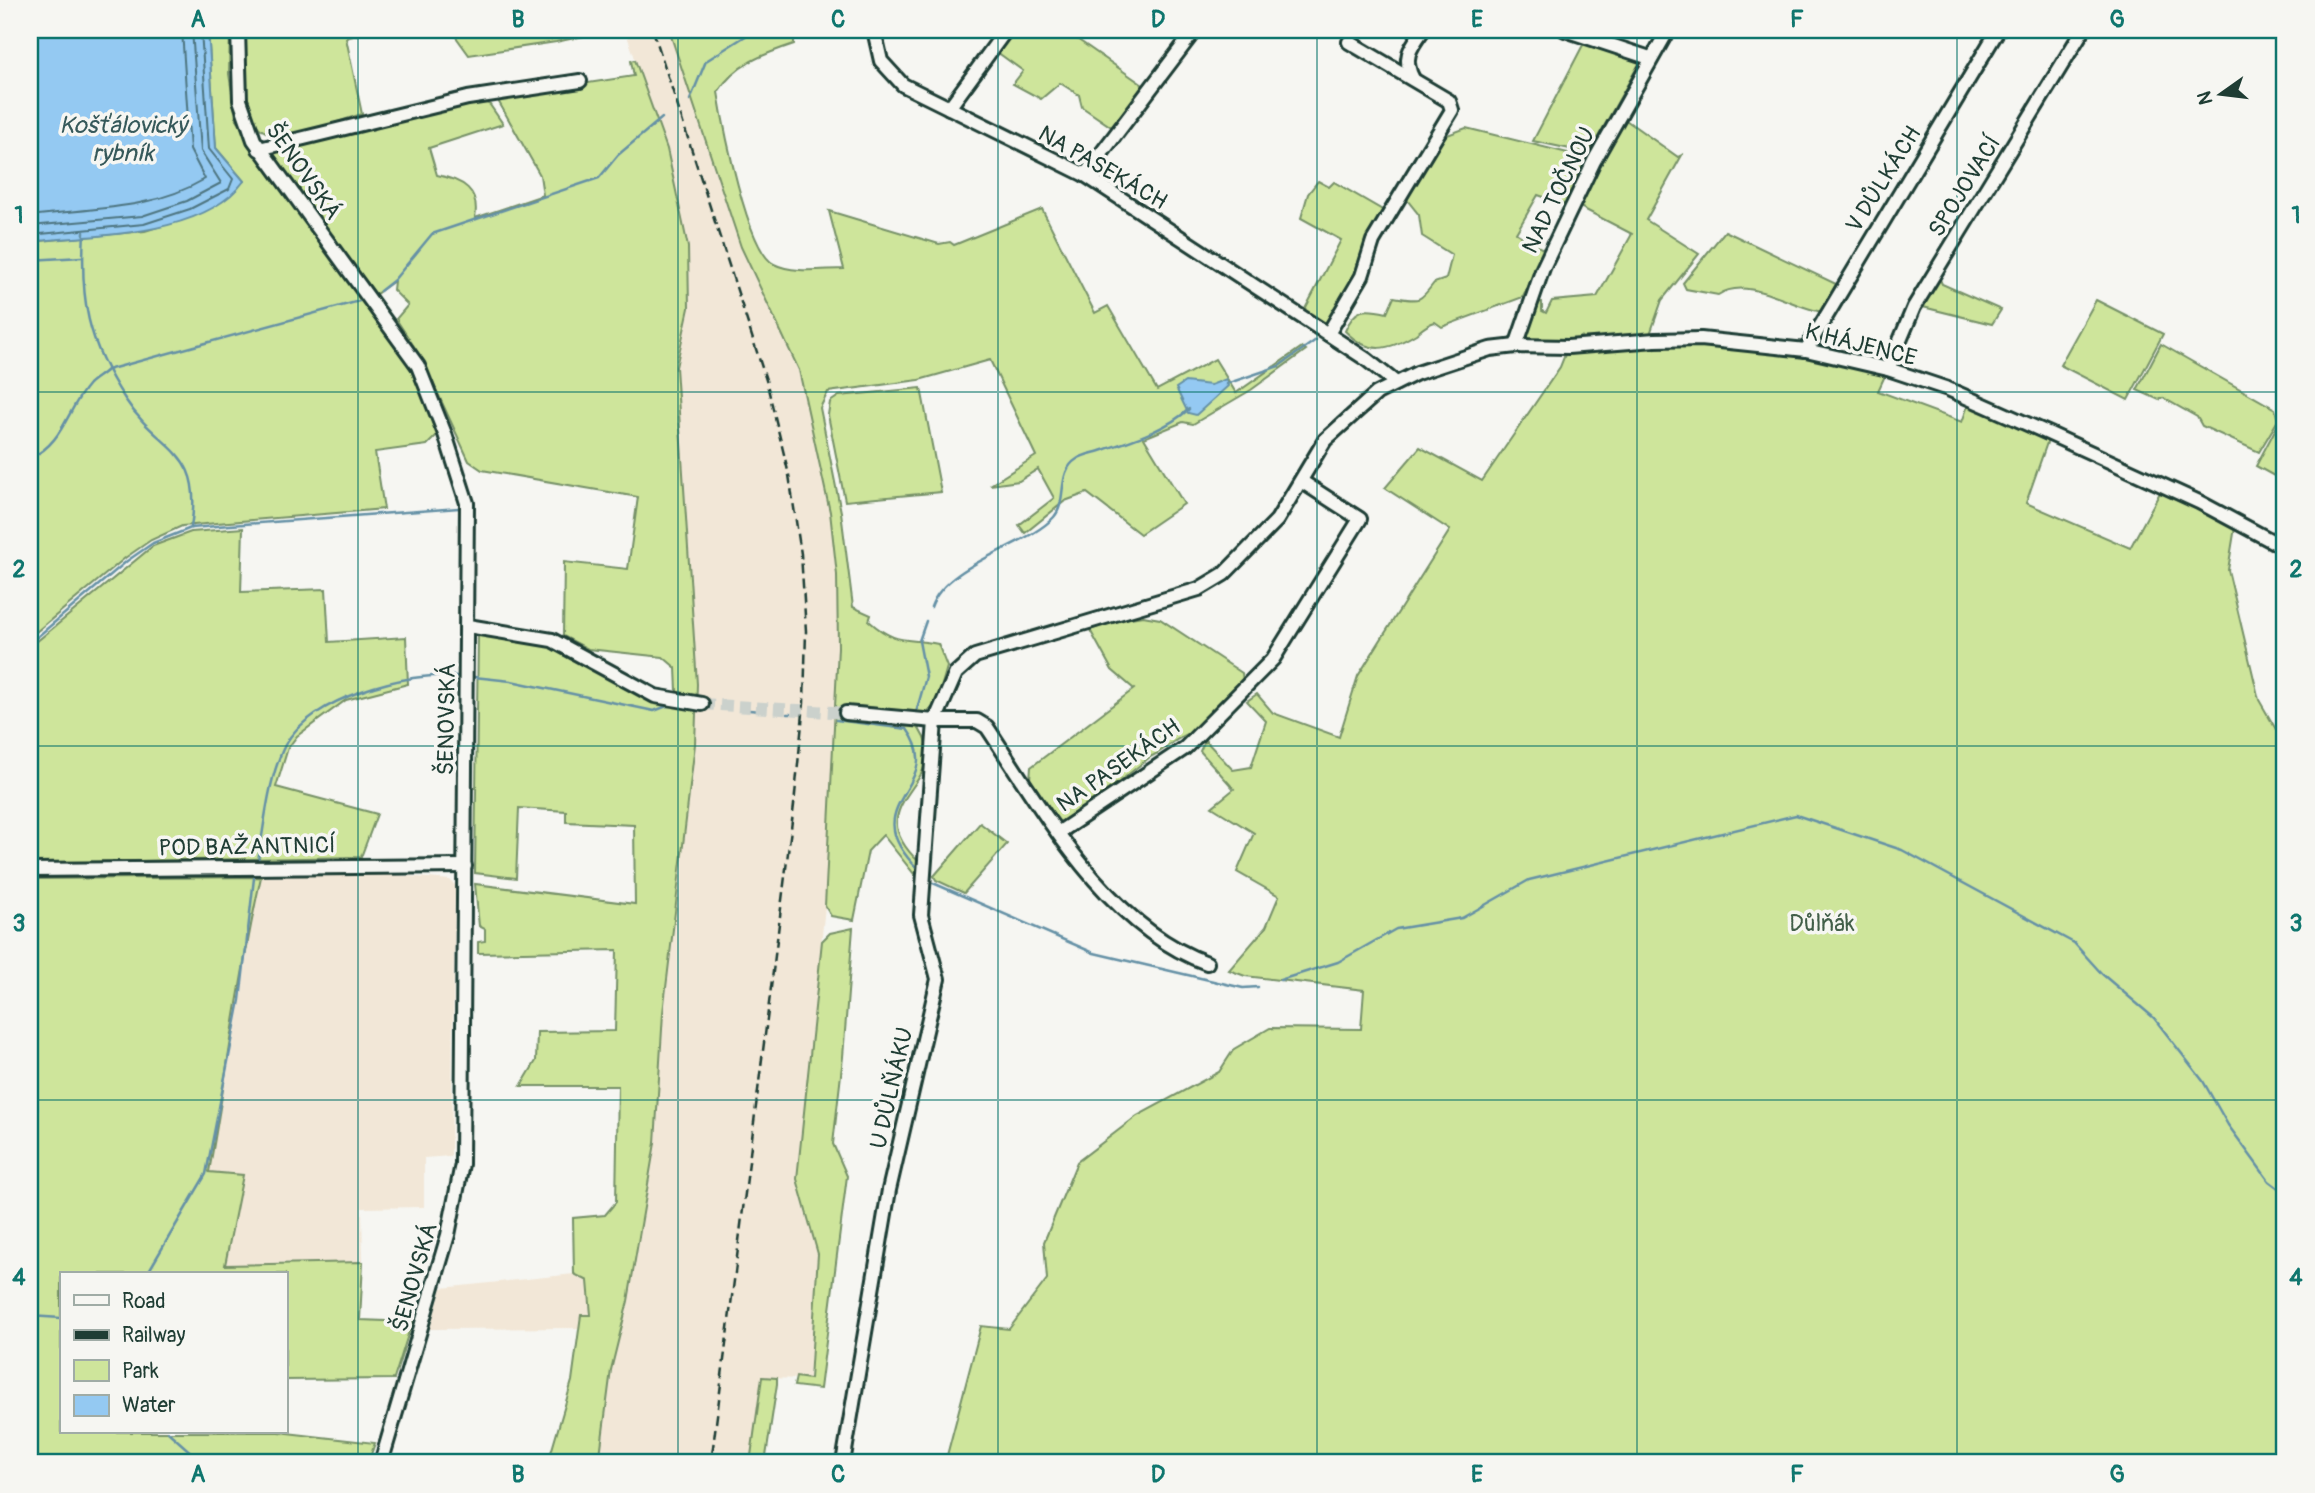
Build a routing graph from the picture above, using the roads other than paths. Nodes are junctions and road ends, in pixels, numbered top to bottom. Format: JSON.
{"nodes":[{"id":1,"x":238,"y":30,"type":"edge"},
{"id":2,"x":874,"y":30,"type":"edge"},
{"id":3,"x":1006,"y":30,"type":"edge"},
{"id":4,"x":1195,"y":30,"type":"edge"},
{"id":5,"x":1423,"y":30,"type":"edge"},
{"id":6,"x":1565,"y":30,"type":"edge"},
{"id":7,"x":1668,"y":30,"type":"edge"},
{"id":8,"x":1998,"y":30,"type":"edge"},
{"id":9,"x":2083,"y":30,"type":"edge"},
{"id":10,"x":1349,"y":42,"type":"dead end"},
{"id":11,"x":1407,"y":54,"type":"junction"},
{"id":12,"x":1650,"y":58,"type":"junction"},
{"id":13,"x":1385,"y":63,"type":"junction"},
{"id":14,"x":1413,"y":80,"type":"junction"},
{"id":15,"x":580,"y":81,"type":"dead end"},
{"id":16,"x":949,"y":108,"type":"junction"},
{"id":17,"x":259,"y":149,"type":"junction"},
{"id":18,"x":1084,"y":175,"type":"junction"},
{"id":19,"x":1328,"y":334,"type":"junction"},
{"id":20,"x":1516,"y":346,"type":"junction"},
{"id":21,"x":1806,"y":350,"type":"junction"},
{"id":22,"x":1888,"y":369,"type":"junction"},
{"id":23,"x":1396,"y":383,"type":"junction"},
{"id":24,"x":1301,"y":481,"type":"junction"},
{"id":25,"x":2285,"y":548,"type":"edge"},
{"id":26,"x":468,"y":626,"type":"junction"},
{"id":27,"x":702,"y":704,"type":"tunnel mouth"},
{"id":28,"x":846,"y":713,"type":"tunnel mouth"},
{"id":29,"x":935,"y":721,"type":"junction"},
{"id":30,"x":1058,"y":833,"type":"junction"},
{"id":31,"x":466,"y":866,"type":"junction"},
{"id":32,"x":30,"y":870,"type":"edge"},
{"id":33,"x":1207,"y":964,"type":"dead end"},
{"id":34,"x":381,"y":1463,"type":"edge"},
{"id":35,"x":843,"y":1463,"type":"edge"}],
"edges":[{"from":1,"to":17,"type":"street","name":"ŠENOVSKÁ"},
{"from":2,"to":16,"type":"street","name":"NA PASEKÁCH"},
{"from":3,"to":16,"type":"street"},
{"from":4,"to":18,"type":"street"},
{"from":5,"to":11,"type":"street"},
{"from":6,"to":12,"type":"street"},
{"from":7,"to":12,"type":"street","name":"NAD TOČNOU"},
{"from":8,"to":21,"type":"street","name":"V DŮLKÁCH"},
{"from":9,"to":22,"type":"street","name":"SPOJOVACÍ"},
{"from":10,"to":13,"type":"street"},
{"from":11,"to":13,"type":"street"},
{"from":11,"to":14,"type":"street"},
{"from":12,"to":20,"type":"street","name":"NAD TOČNOU"},
{"from":13,"to":14,"type":"street"},
{"from":14,"to":19,"type":"street"},
{"from":15,"to":17,"type":"street"},
{"from":16,"to":18,"type":"street","name":"NA PASEKÁCH"},
{"from":17,"to":26,"type":"street","name":"ŠENOVSKÁ"},
{"from":18,"to":19,"type":"street","name":"NA PASEKÁCH"},
{"from":19,"to":23,"type":"street","name":"NA PASEKÁCH"},
{"from":20,"to":21,"type":"street","name":"K HÁJENCE"},
{"from":20,"to":23,"type":"street","name":"K HÁJENCE"},
{"from":21,"to":22,"type":"street","name":"K HÁJENCE"},
{"from":22,"to":25,"type":"street","name":"K HÁJENCE"},
{"from":23,"to":24,"type":"street"},
{"from":24,"to":29,"type":"street"},
{"from":24,"to":30,"type":"street","name":"NA PASEKÁCH"},
{"from":26,"to":27,"type":"street"},
{"from":26,"to":31,"type":"street","name":"ŠENOVSKÁ"},
{"from":28,"to":29,"type":"street"},
{"from":29,"to":30,"type":"street"},
{"from":29,"to":35,"type":"street","name":"U DŮLŇÁKU"},
{"from":30,"to":33,"type":"street"},
{"from":31,"to":32,"type":"street","name":"POD BAŽANTNICÍ"},
{"from":31,"to":34,"type":"street","name":"ŠENOVSKÁ"}]}
